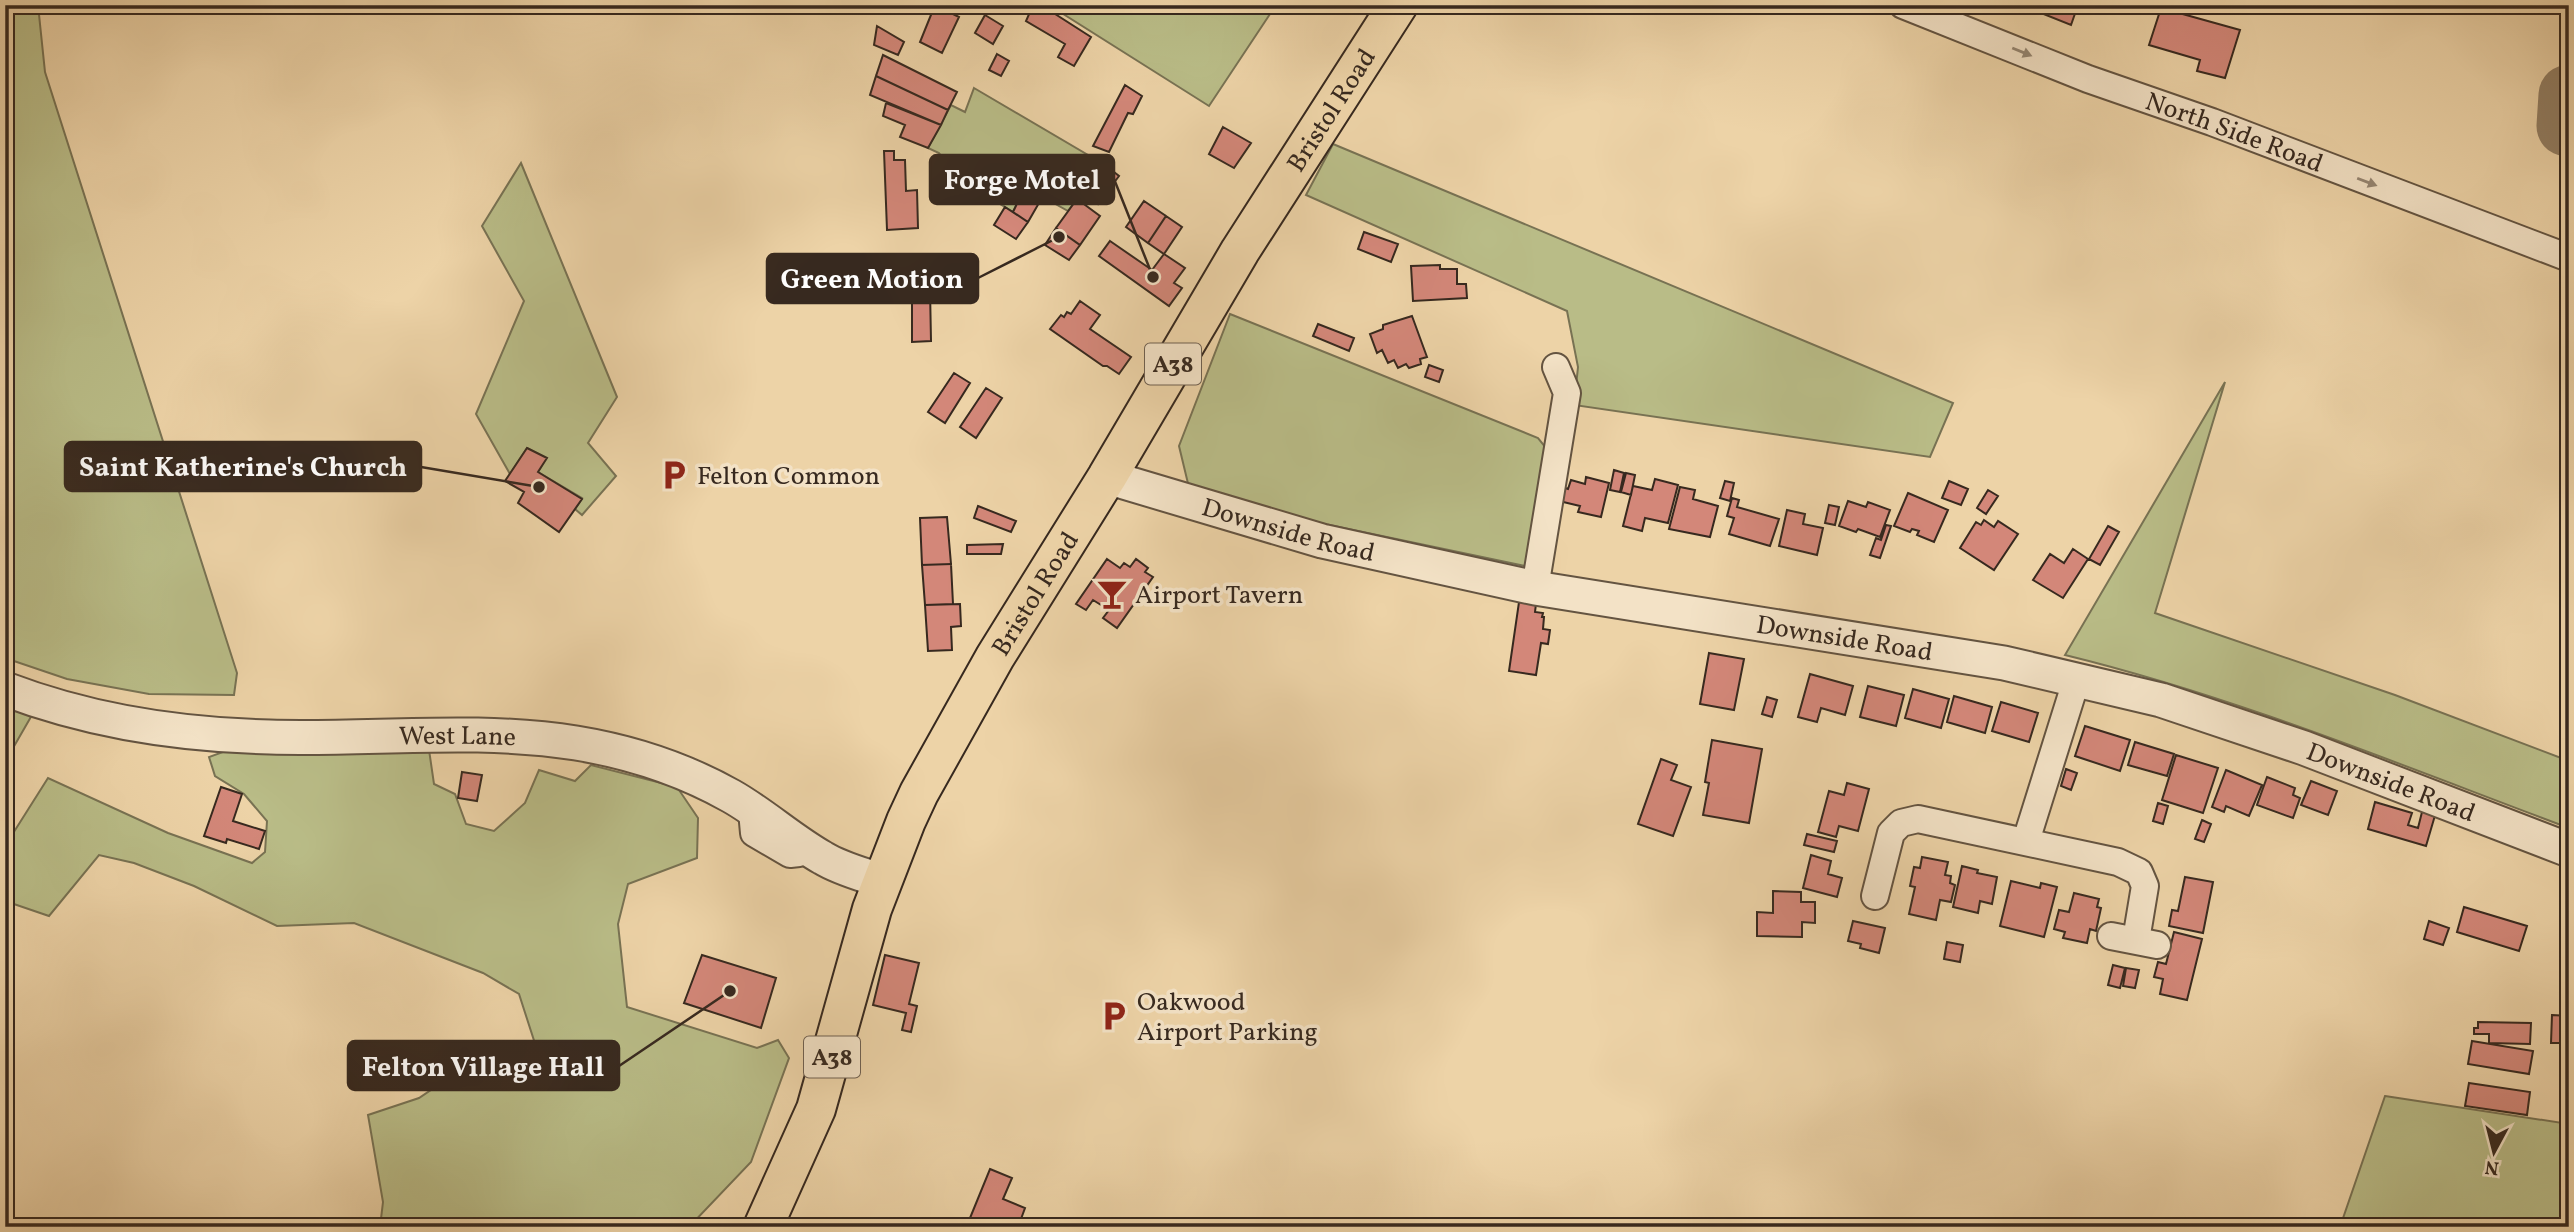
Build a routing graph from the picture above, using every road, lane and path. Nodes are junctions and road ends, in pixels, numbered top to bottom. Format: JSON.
{"nodes":[{"id":1,"x":1398,"y":5,"type":"edge"},
{"id":2,"x":1903,"y":5,"type":"edge"},
{"id":3,"x":2569,"y":258,"type":"edge"},
{"id":4,"x":1556,"y":367,"type":"dead end"},
{"id":5,"x":1107,"y":477,"type":"junction"},
{"id":6,"x":1535,"y":588,"type":"junction"},
{"id":7,"x":2077,"y":678,"type":"junction"},
{"id":8,"x":5,"y":689,"type":"edge"},
{"id":9,"x":2026,"y":841,"type":"junction"},
{"id":10,"x":2569,"y":850,"type":"edge"},
{"id":11,"x":882,"y":881,"type":"junction"},
{"id":12,"x":1875,"y":896,"type":"dead end"},
{"id":13,"x":2135,"y":941,"type":"dead end"},
{"id":14,"x":763,"y":1227,"type":"edge"}],
"edges":[{"from":1,"to":5,"type":"highway","name":"Bristol Road","number":"A38"},
{"from":2,"to":3,"type":"street","name":"North Side Road","one_way":true},
{"from":4,"to":6,"type":"street"},
{"from":5,"to":6,"type":"street","name":"Downside Road"},
{"from":5,"to":11,"type":"highway","name":"Bristol Road","number":"A38"},
{"from":6,"to":7,"type":"street","name":"Downside Road"},
{"from":7,"to":9,"type":"street"},
{"from":7,"to":10,"type":"street","name":"Downside Road"},
{"from":8,"to":11,"type":"street","name":"West Lane"},
{"from":9,"to":12,"type":"street"},
{"from":9,"to":13,"type":"street"},
{"from":11,"to":14,"type":"highway","name":"Bristol Road","number":"A38"}]}
